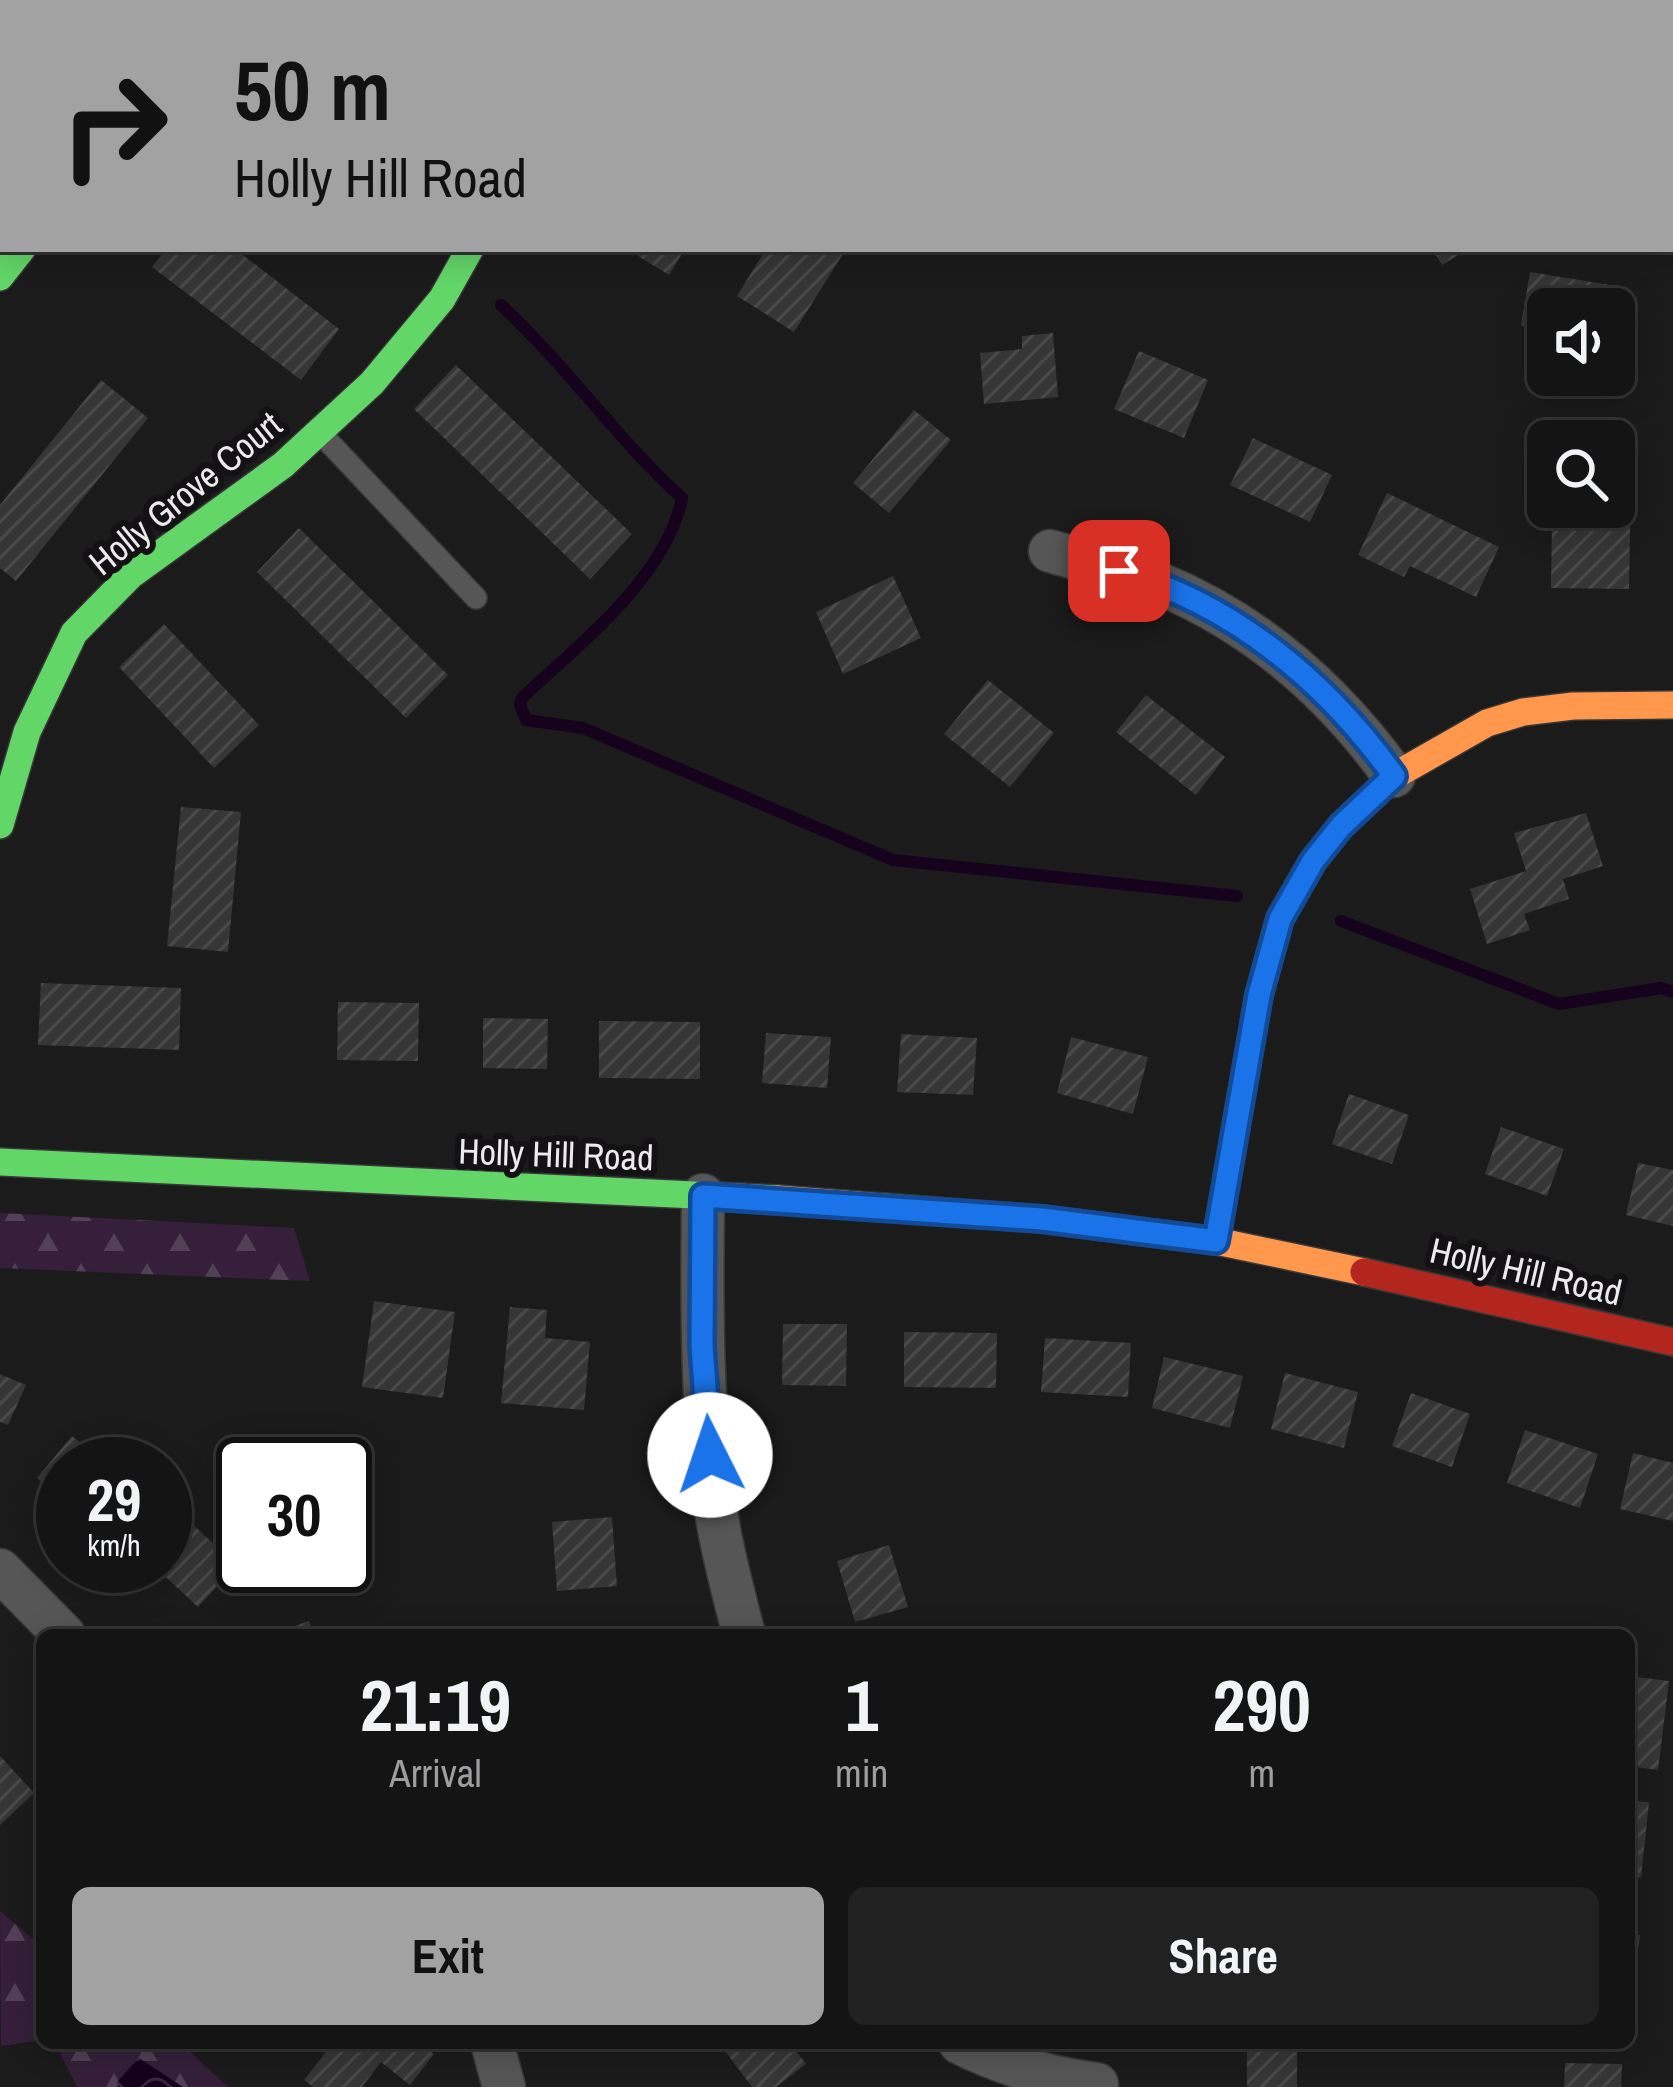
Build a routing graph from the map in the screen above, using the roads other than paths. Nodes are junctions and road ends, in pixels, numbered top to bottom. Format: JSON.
{"nodes":[{"id":1,"x":20,"y":252,"type":"edge"},
{"id":2,"x":468,"y":252,"type":"edge"},
{"id":3,"x":0,"y":277,"type":"edge"},
{"id":4,"x":319,"y":431,"type":"junction"},
{"id":5,"x":1050,"y":551,"type":"dead end"},
{"id":6,"x":476,"y":598,"type":"dead end"},
{"id":7,"x":1673,"y":705,"type":"edge"},
{"id":8,"x":1394,"y":776,"type":"junction"},
{"id":9,"x":0,"y":826,"type":"edge"},
{"id":10,"x":0,"y":1162,"type":"edge"},
{"id":11,"x":703,"y":1196,"type":"junction"},
{"id":12,"x":1216,"y":1241,"type":"junction"},
{"id":13,"x":1673,"y":1342,"type":"edge"},
{"id":14,"x":0,"y":1570,"type":"edge"},
{"id":15,"x":58,"y":1629,"type":"edge"},
{"id":16,"x":742,"y":1629,"type":"edge"},
{"id":17,"x":494,"y":2049,"type":"edge"},
{"id":18,"x":972,"y":2049,"type":"edge"},
{"id":19,"x":1097,"y":2084,"type":"edge"},
{"id":20,"x":504,"y":2087,"type":"edge"}],
"edges":[{"from":1,"to":3,"type":"street"},
{"from":2,"to":4,"type":"street","name":"Holly Grove Court"},
{"from":4,"to":6,"type":"lane"},
{"from":4,"to":9,"type":"street","name":"Holly Grove Court"},
{"from":5,"to":8,"type":"street"},
{"from":7,"to":8,"type":"street"},
{"from":8,"to":12,"type":"street"},
{"from":10,"to":11,"type":"street","name":"Holly Hill Road"},
{"from":11,"to":12,"type":"street","name":"Holly Hill Road"},
{"from":11,"to":16,"type":"street"},
{"from":12,"to":13,"type":"street","name":"Holly Hill Road"},
{"from":14,"to":15,"type":"street"},
{"from":17,"to":20,"type":"street"},
{"from":18,"to":19,"type":"street"}]}
